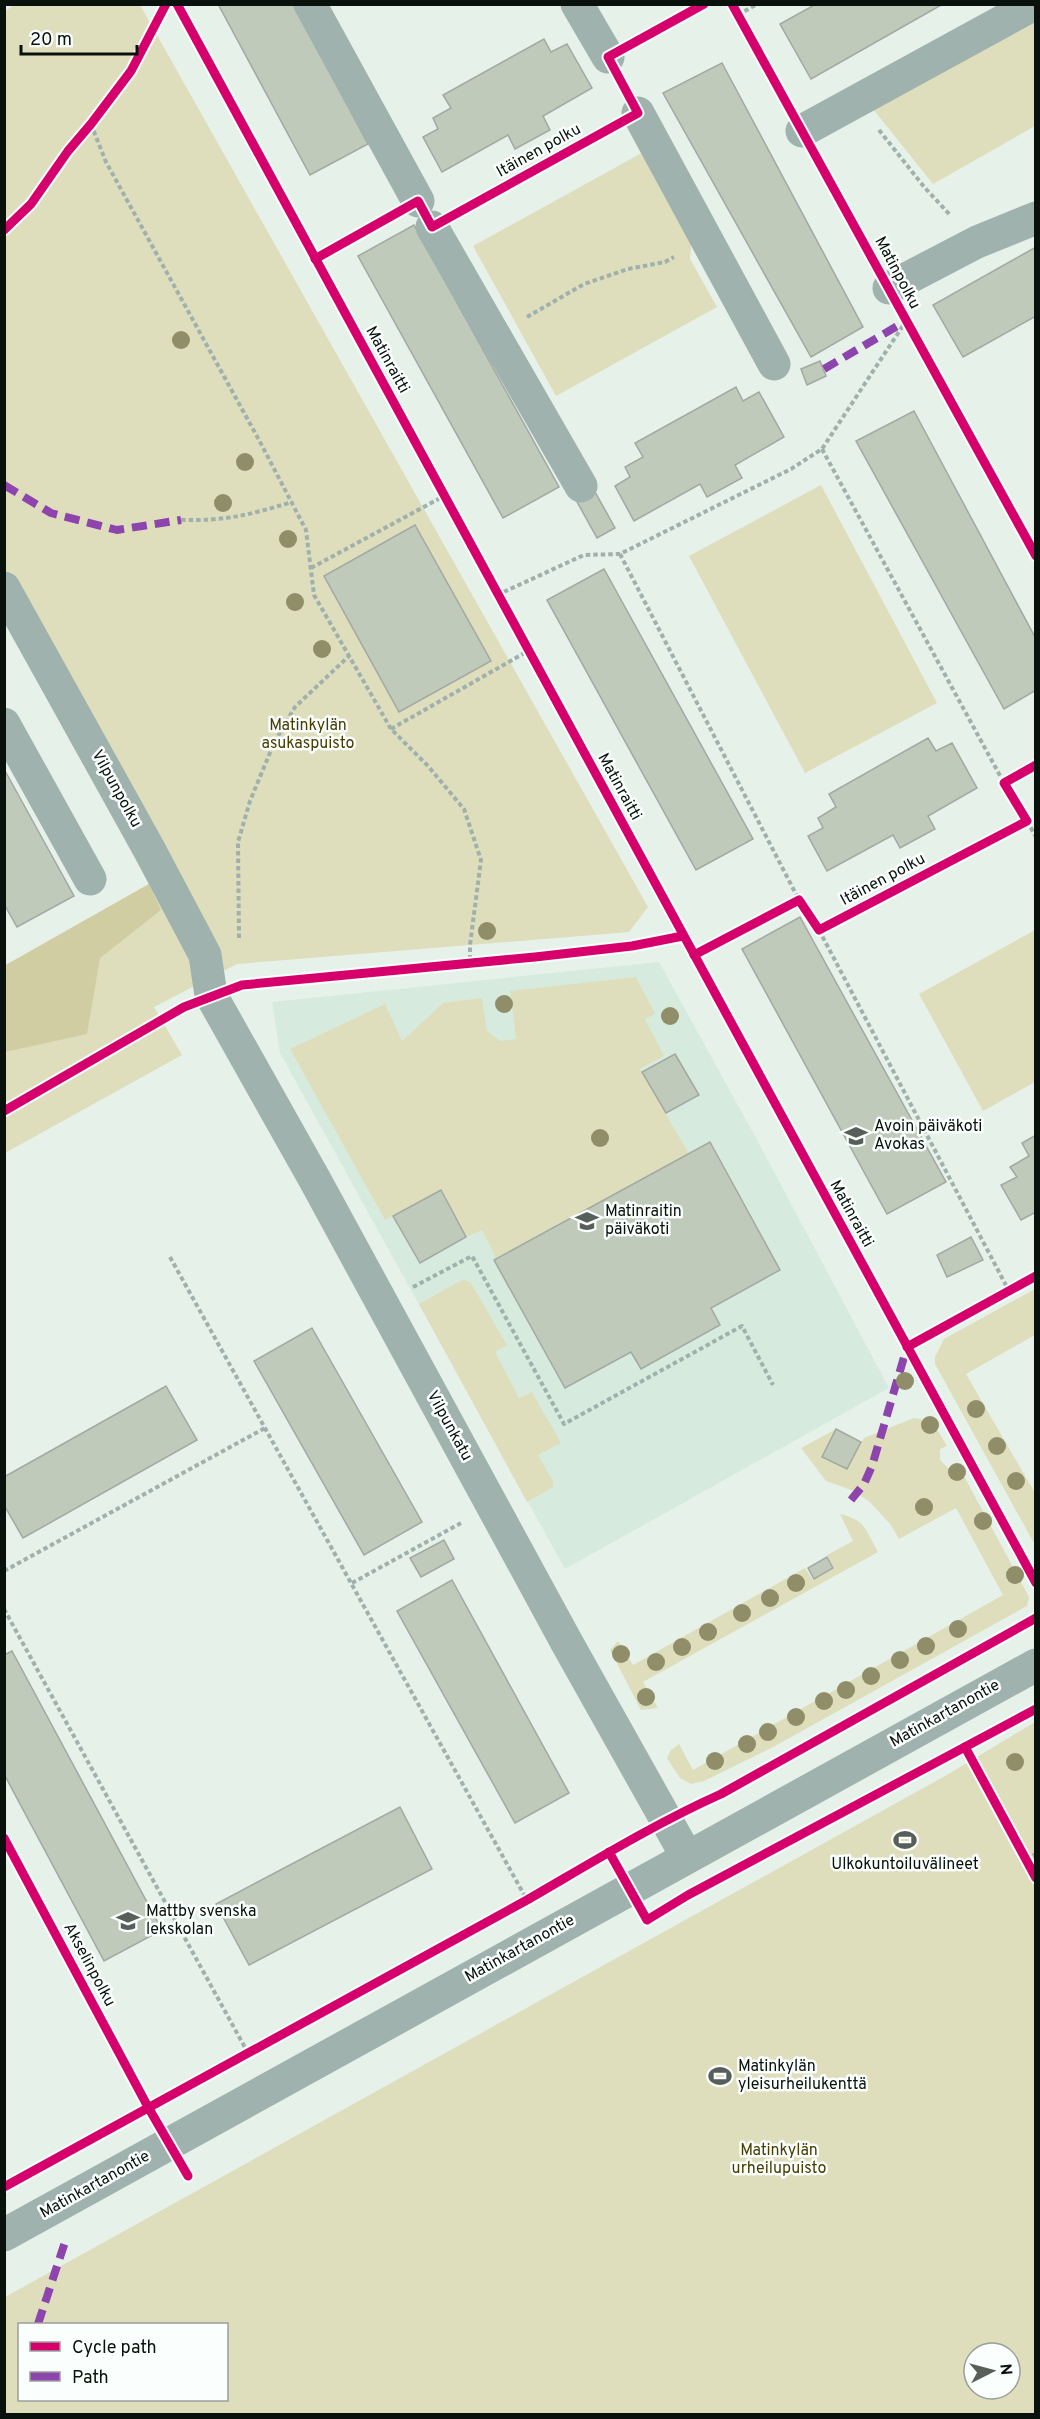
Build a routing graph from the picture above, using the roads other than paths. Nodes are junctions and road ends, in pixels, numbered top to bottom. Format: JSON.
{"nodes":[{"id":1,"x":310,"y":4,"type":"edge"},
{"id":2,"x":577,"y":4,"type":"edge"},
{"id":3,"x":1027,"y":7,"type":"edge"},
{"id":4,"x":608,"y":57,"type":"dead end"},
{"id":5,"x":638,"y":114,"type":"dead end"},
{"id":6,"x":802,"y":130,"type":"dead end"},
{"id":7,"x":1035,"y":218,"type":"edge"},
{"id":8,"x":889,"y":288,"type":"road end"},
{"id":9,"x":774,"y":364,"type":"dead end"},
{"id":10,"x":582,"y":486,"type":"dead end"},
{"id":11,"x":4,"y":588,"type":"edge"},
{"id":12,"x":4,"y":724,"type":"edge"},
{"id":13,"x":90,"y":879,"type":"dead end"},
{"id":14,"x":211,"y":995,"type":"joint"},
{"id":15,"x":1035,"y":1665,"type":"edge"},
{"id":16,"x":687,"y":1857,"type":"junction"},
{"id":17,"x":4,"y":2235,"type":"edge"}],
"edges":[{"from":1,"to":10,"type":"street"},
{"from":2,"to":4,"type":"street"},
{"from":3,"to":6,"type":"street"},
{"from":5,"to":9,"type":"street"},
{"from":7,"to":8,"type":"street"},
{"from":11,"to":14,"type":"street","name":"Vilpunpolku"},
{"from":12,"to":13,"type":"street"},
{"from":14,"to":16,"type":"street","name":"Vilpunkatu"},
{"from":15,"to":16,"type":"street","name":"Matinkartanontie"},
{"from":16,"to":17,"type":"street","name":"Matinkartanontie"}]}
